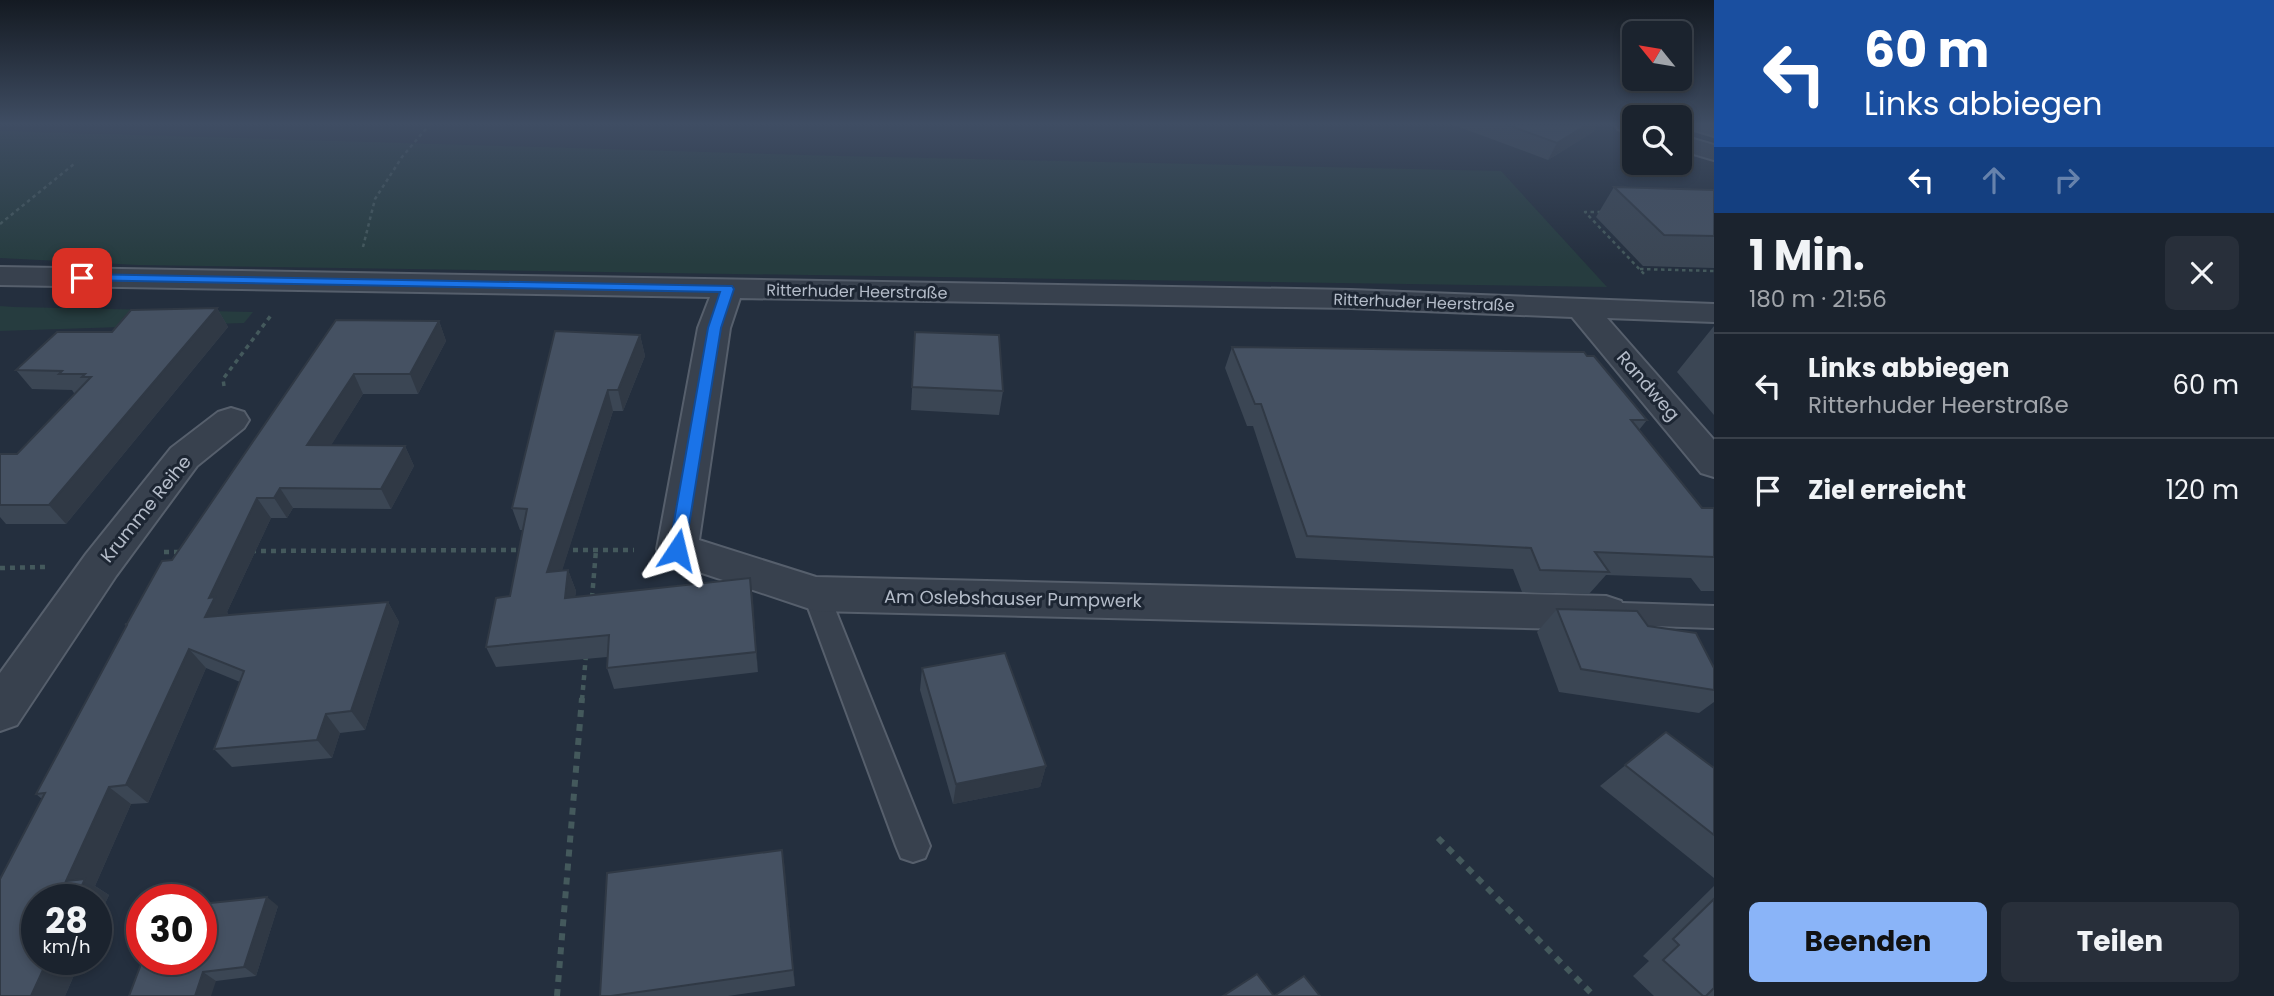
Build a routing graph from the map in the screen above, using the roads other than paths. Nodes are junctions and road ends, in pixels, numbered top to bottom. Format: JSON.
{"nodes":[{"id":1,"x":0,"y":276,"type":"edge"},
{"id":2,"x":728,"y":289,"type":"junction"},
{"id":3,"x":1581,"y":309,"type":"junction"},
{"id":4,"x":1714,"y":313,"type":"edge"},
{"id":5,"x":231,"y":420,"type":"road end"},
{"id":6,"x":1714,"y":464,"type":"edge"},
{"id":7,"x":816,"y":594,"type":"junction"},
{"id":8,"x":1622,"y":614,"type":"joint"},
{"id":9,"x":1714,"y":617,"type":"edge"},
{"id":10,"x":0,"y":710,"type":"edge"},
{"id":11,"x":913,"y":846,"type":"dead end"}],
"edges":[{"from":1,"to":2,"type":"street","name":"Ritterhuder Heerstraße"},
{"from":2,"to":3,"type":"street","name":"Ritterhuder Heerstraße"},
{"from":2,"to":7,"type":"street","name":"Am Oslebshauser Pumpwerk"},
{"from":3,"to":4,"type":"street","name":"Ritterhuder Heerstraße"},
{"from":3,"to":6,"type":"street","name":"Randweg"},
{"from":5,"to":10,"type":"street","name":"Krumme Reihe"},
{"from":7,"to":8,"type":"street","name":"Am Oslebshauser Pumpwerk"},
{"from":7,"to":11,"type":"lane"},
{"from":8,"to":9,"type":"lane"}]}
